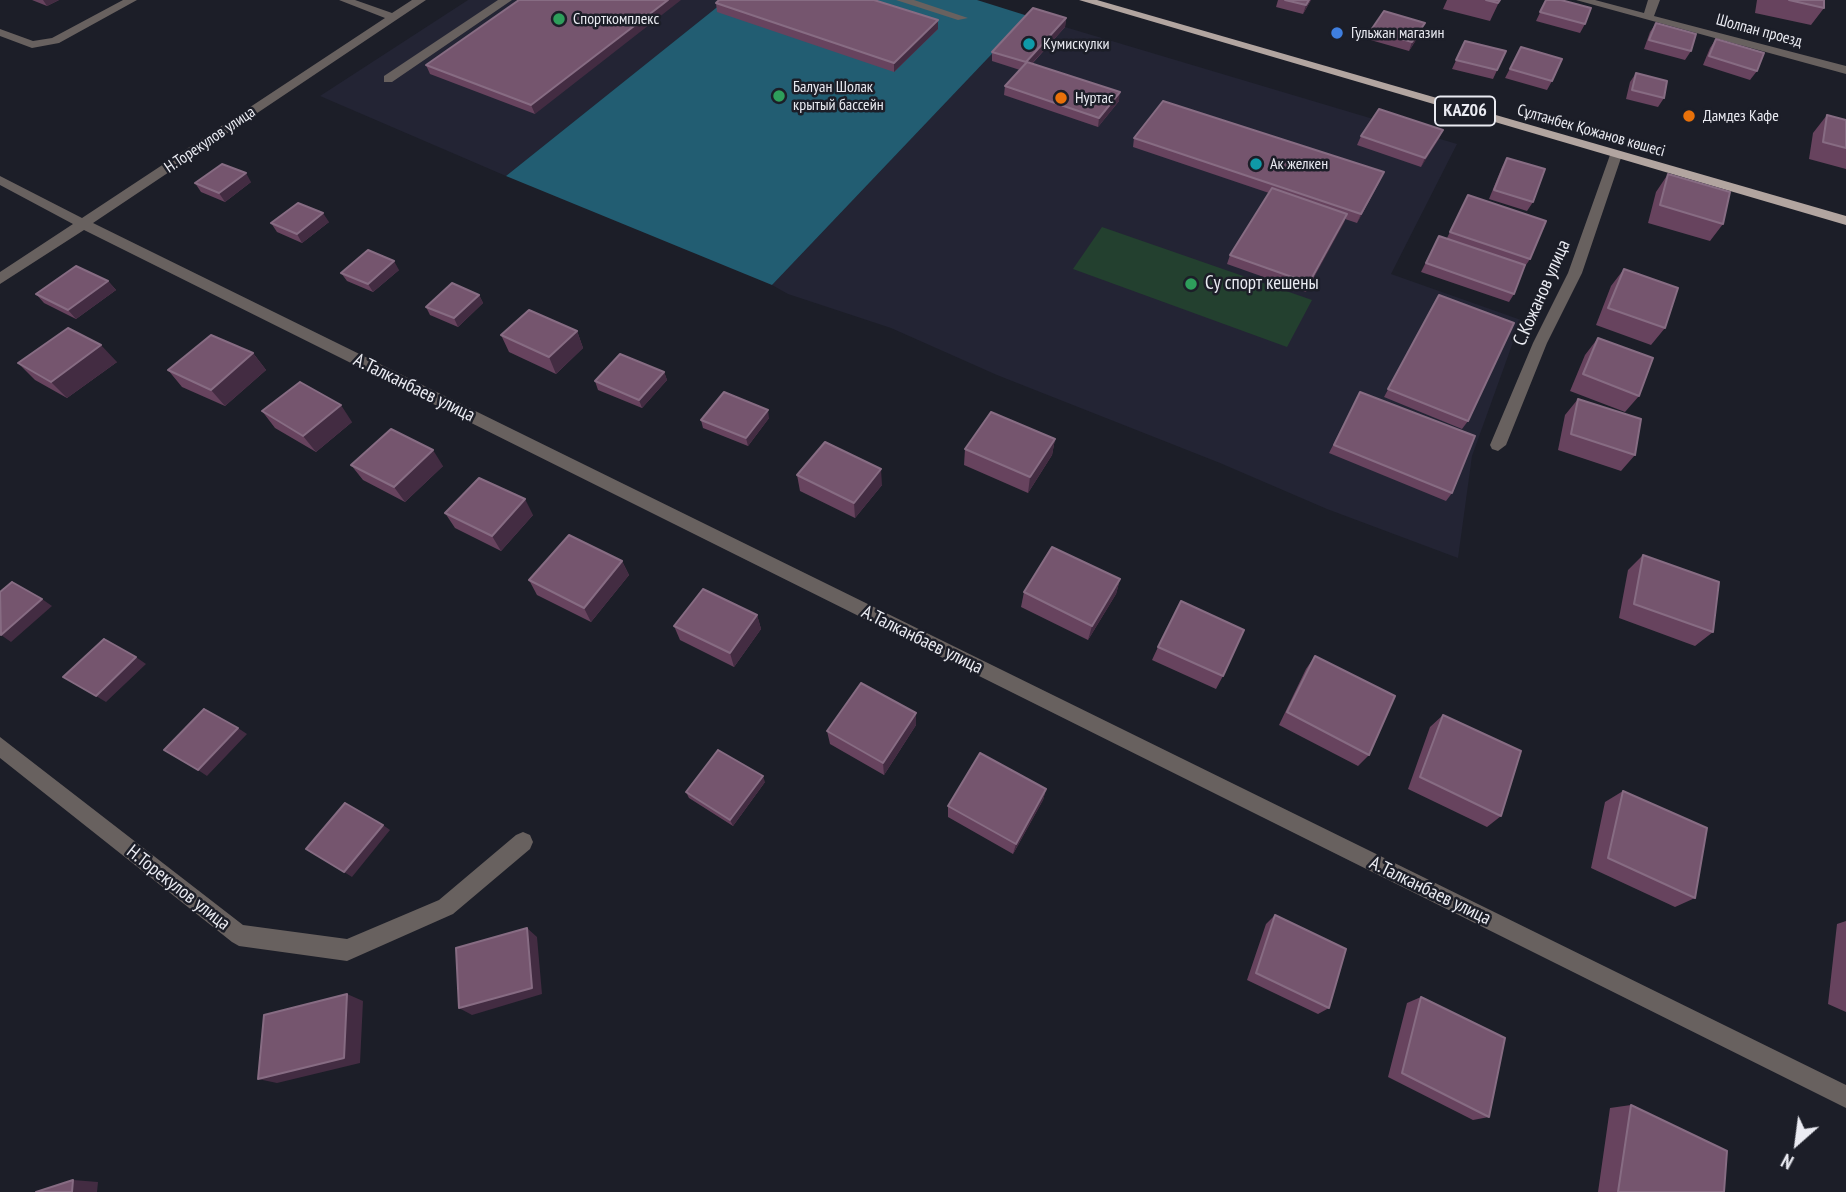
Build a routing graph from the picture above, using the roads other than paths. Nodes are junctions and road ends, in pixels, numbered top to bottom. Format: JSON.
{"nodes":[{"id":1,"x":131,"y":0,"type":"edge"},
{"id":2,"x":345,"y":0,"type":"edge"},
{"id":3,"x":421,"y":0,"type":"edge"},
{"id":4,"x":506,"y":0,"type":"edge"},
{"id":5,"x":902,"y":0,"type":"edge"},
{"id":6,"x":1085,"y":0,"type":"edge"},
{"id":7,"x":1583,"y":0,"type":"edge"},
{"id":8,"x":1654,"y":0,"type":"edge"},
{"id":9,"x":1648,"y":17,"type":"junction"},
{"id":10,"x":394,"y":18,"type":"junction"},
{"id":11,"x":962,"y":19,"type":"dead end"},
{"id":12,"x":0,"y":32,"type":"edge"},
{"id":13,"x":1846,"y":70,"type":"edge"},
{"id":14,"x":388,"y":79,"type":"dead end"},
{"id":15,"x":1616,"y":155,"type":"junction"},
{"id":16,"x":0,"y":180,"type":"edge"},
{"id":17,"x":1846,"y":221,"type":"edge"},
{"id":18,"x":83,"y":224,"type":"junction"},
{"id":19,"x":0,"y":279,"type":"edge"},
{"id":20,"x":1498,"y":445,"type":"dead end"},
{"id":21,"x":0,"y":746,"type":"edge"},
{"id":22,"x":523,"y":842,"type":"dead end"},
{"id":23,"x":1846,"y":1097,"type":"edge"}],
"edges":[{"from":1,"to":12,"type":"street"},
{"from":2,"to":10,"type":"street"},
{"from":3,"to":10,"type":"street","name":"Н.Торекулов улица"},
{"from":4,"to":14,"type":"street"},
{"from":5,"to":11,"type":"street"},
{"from":6,"to":15,"type":"main road","name":"Сұлтанбек Қожанов көшесі","number":"KАZ06"},
{"from":7,"to":9,"type":"street","name":"Шолпан проезд"},
{"from":8,"to":9,"type":"street"},
{"from":9,"to":13,"type":"street","name":"Шолпан проезд"},
{"from":10,"to":18,"type":"street","name":"Н.Торекулов улица"},
{"from":15,"to":17,"type":"main road","name":"Сұлтанбек Қожанов көшесі","number":"KАZ06"},
{"from":15,"to":20,"type":"street","name":"С.Кожанов улица"},
{"from":16,"to":18,"type":"street","name":"А.Талканбаев улица"},
{"from":18,"to":19,"type":"street","name":"Н.Торекулов улица"},
{"from":18,"to":23,"type":"street","name":"А.Талканбаев улица"},
{"from":21,"to":22,"type":"street","name":"Н.Торекулов улица"}]}
